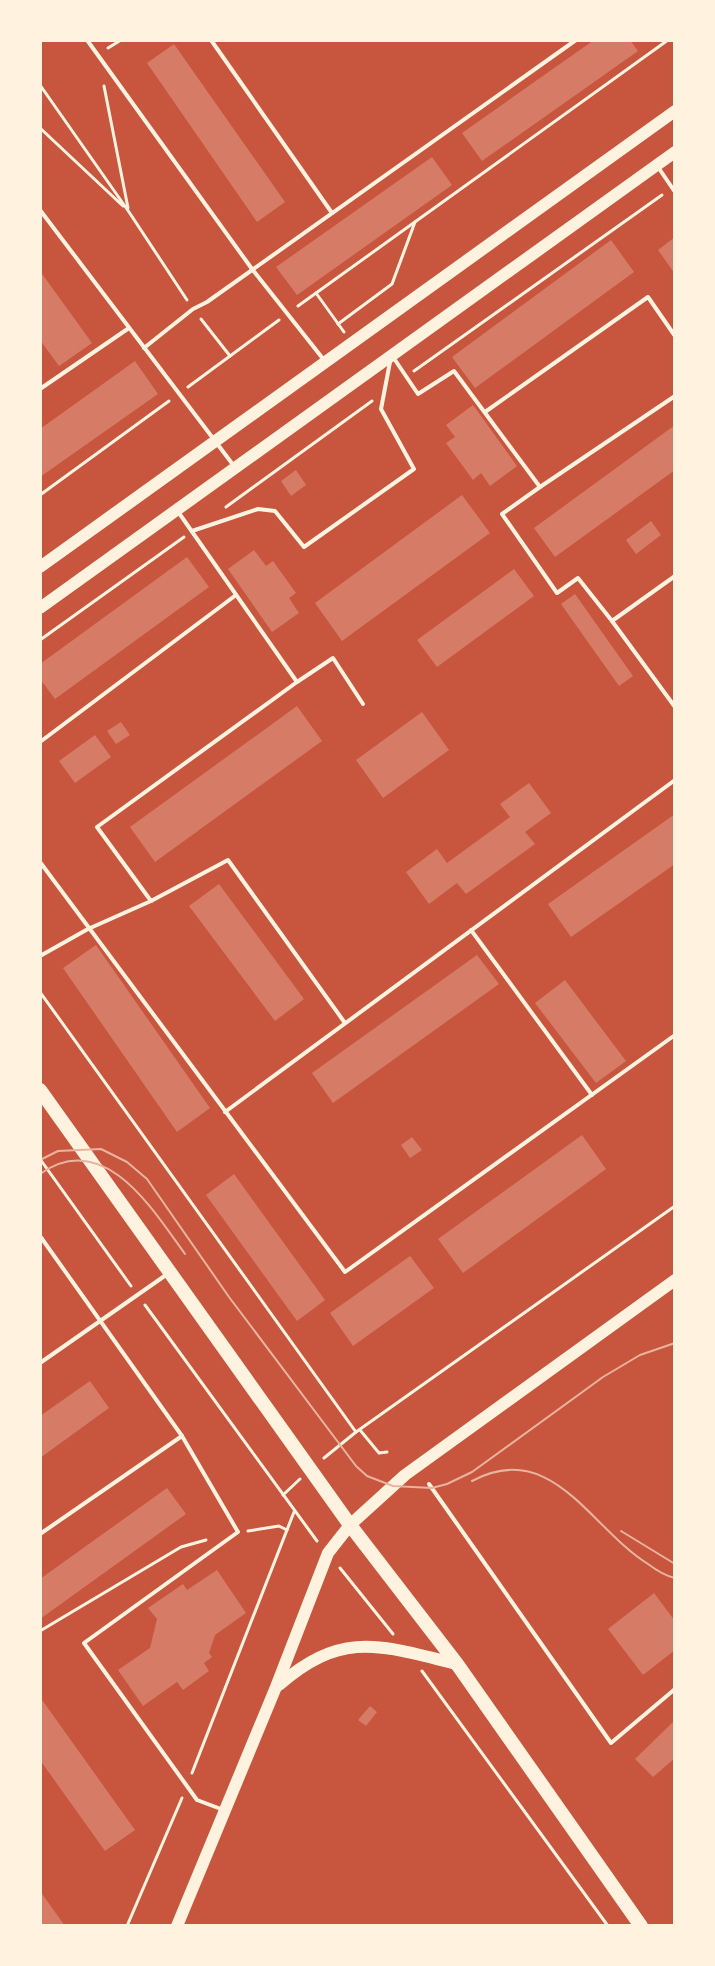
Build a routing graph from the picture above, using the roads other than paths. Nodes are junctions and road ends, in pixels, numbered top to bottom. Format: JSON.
{"nodes":[{"id":1,"x":87,"y":40,"type":"edge"},
{"id":2,"x":211,"y":40,"type":"edge"},
{"id":3,"x":563,"y":40,"type":"edge"},
{"id":4,"x":576,"y":40,"type":"edge"},
{"id":5,"x":567,"y":46,"type":"junction"},
{"id":6,"x":675,"y":111,"type":"edge"},
{"id":7,"x":675,"y":152,"type":"edge"},
{"id":8,"x":657,"y":165,"type":"junction"},
{"id":9,"x":674,"y":190,"type":"edge"},
{"id":10,"x":40,"y":210,"type":"edge"},
{"id":11,"x":332,"y":213,"type":"junction"},
{"id":12,"x":252,"y":269,"type":"junction"},
{"id":13,"x":129,"y":328,"type":"junction"},
{"id":14,"x":675,"y":336,"type":"edge"},
{"id":15,"x":144,"y":348,"type":"junction"},
{"id":16,"x":391,"y":355,"type":"junction"},
{"id":17,"x":325,"y":362,"type":"junction"},
{"id":18,"x":40,"y":380,"type":"edge"},
{"id":19,"x":42,"y":388,"type":"edge"},
{"id":20,"x":675,"y":396,"type":"edge"},
{"id":21,"x":485,"y":412,"type":"junction"},
{"id":22,"x":215,"y":441,"type":"junction"},
{"id":23,"x":235,"y":468,"type":"junction"},
{"id":24,"x":540,"y":487,"type":"junction"},
{"id":25,"x":177,"y":509,"type":"junction"},
{"id":26,"x":192,"y":531,"type":"junction"},
{"id":27,"x":40,"y":567,"type":"edge"},
{"id":28,"x":675,"y":576,"type":"edge"},
{"id":29,"x":236,"y":595,"type":"junction"},
{"id":30,"x":41,"y":606,"type":"edge"},
{"id":31,"x":612,"y":621,"type":"junction"},
{"id":32,"x":297,"y":682,"type":"junction"},
{"id":33,"x":363,"y":704,"type":"dead end"},
{"id":34,"x":675,"y":707,"type":"edge"},
{"id":35,"x":40,"y":742,"type":"edge"},
{"id":36,"x":675,"y":780,"type":"edge"},
{"id":37,"x":40,"y":862,"type":"edge"},
{"id":38,"x":151,"y":901,"type":"junction"},
{"id":39,"x":88,"y":929,"type":"junction"},
{"id":40,"x":471,"y":930,"type":"junction"},
{"id":41,"x":40,"y":956,"type":"edge"},
{"id":42,"x":345,"y":1023,"type":"junction"},
{"id":43,"x":675,"y":1035,"type":"edge"},
{"id":44,"x":40,"y":1090,"type":"edge"},
{"id":45,"x":592,"y":1095,"type":"junction"},
{"id":46,"x":225,"y":1112,"type":"junction"},
{"id":47,"x":40,"y":1236,"type":"edge"},
{"id":48,"x":171,"y":1272,"type":"junction"},
{"id":49,"x":675,"y":1280,"type":"edge"},
{"id":50,"x":101,"y":1321,"type":"junction"},
{"id":51,"x":40,"y":1363,"type":"edge"},
{"id":52,"x":182,"y":1436,"type":"junction"},
{"id":53,"x":429,"y":1484,"type":"dead end"},
{"id":54,"x":350,"y":1525,"type":"junction"},
{"id":55,"x":40,"y":1534,"type":"edge"},
{"id":56,"x":457,"y":1664,"type":"junction"},
{"id":57,"x":276,"y":1687,"type":"junction"},
{"id":58,"x":675,"y":1689,"type":"edge"},
{"id":59,"x":224,"y":1810,"type":"junction"},
{"id":60,"x":177,"y":1926,"type":"edge"},
{"id":61,"x":641,"y":1926,"type":"edge"}],
"edges":[{"from":1,"to":12,"type":"lane"},
{"from":2,"to":11,"type":"lane"},
{"from":3,"to":5,"type":"lane"},
{"from":4,"to":5,"type":"lane"},
{"from":5,"to":11,"type":"lane"},
{"from":6,"to":17,"type":"main road"},
{"from":7,"to":8,"type":"main road"},
{"from":8,"to":9,"type":"lane"},
{"from":8,"to":16,"type":"main road"},
{"from":10,"to":13,"type":"lane"},
{"from":11,"to":12,"type":"lane"},
{"from":12,"to":15,"type":"lane"},
{"from":12,"to":17,"type":"lane"},
{"from":13,"to":15,"type":"lane"},
{"from":13,"to":19,"type":"lane"},
{"from":14,"to":21,"type":"lane"},
{"from":15,"to":22,"type":"lane"},
{"from":16,"to":21,"type":"lane"},
{"from":16,"to":23,"type":"main road"},
{"from":16,"to":26,"type":"lane"},
{"from":17,"to":22,"type":"main road"},
{"from":18,"to":19,"type":"lane"},
{"from":20,"to":24,"type":"lane"},
{"from":21,"to":24,"type":"lane"},
{"from":22,"to":23,"type":"lane"},
{"from":22,"to":27,"type":"main road"},
{"from":23,"to":25,"type":"main road"},
{"from":24,"to":31,"type":"lane"},
{"from":25,"to":26,"type":"lane"},
{"from":25,"to":30,"type":"main road"},
{"from":26,"to":29,"type":"lane"},
{"from":28,"to":31,"type":"lane"},
{"from":29,"to":32,"type":"lane"},
{"from":29,"to":35,"type":"lane"},
{"from":31,"to":34,"type":"lane"},
{"from":32,"to":33,"type":"lane"},
{"from":32,"to":38,"type":"lane"},
{"from":36,"to":40,"type":"lane"},
{"from":37,"to":39,"type":"lane"},
{"from":38,"to":39,"type":"lane"},
{"from":38,"to":42,"type":"lane"},
{"from":39,"to":41,"type":"lane"},
{"from":39,"to":46,"type":"lane"},
{"from":40,"to":42,"type":"lane"},
{"from":40,"to":45,"type":"lane"},
{"from":42,"to":46,"type":"lane"},
{"from":43,"to":45,"type":"lane"},
{"from":44,"to":48,"type":"main road"},
{"from":45,"to":46,"type":"lane"},
{"from":47,"to":50,"type":"lane"},
{"from":48,"to":50,"type":"lane"},
{"from":48,"to":54,"type":"main road"},
{"from":49,"to":54,"type":"main road"},
{"from":50,"to":51,"type":"lane"},
{"from":50,"to":52,"type":"lane"},
{"from":52,"to":55,"type":"lane"},
{"from":52,"to":59,"type":"lane"},
{"from":53,"to":58,"type":"lane"},
{"from":54,"to":56,"type":"main road"},
{"from":54,"to":57,"type":"main road"},
{"from":56,"to":57,"type":"main road"},
{"from":56,"to":61,"type":"main road"},
{"from":57,"to":59,"type":"main road"},
{"from":59,"to":60,"type":"main road"}]}
